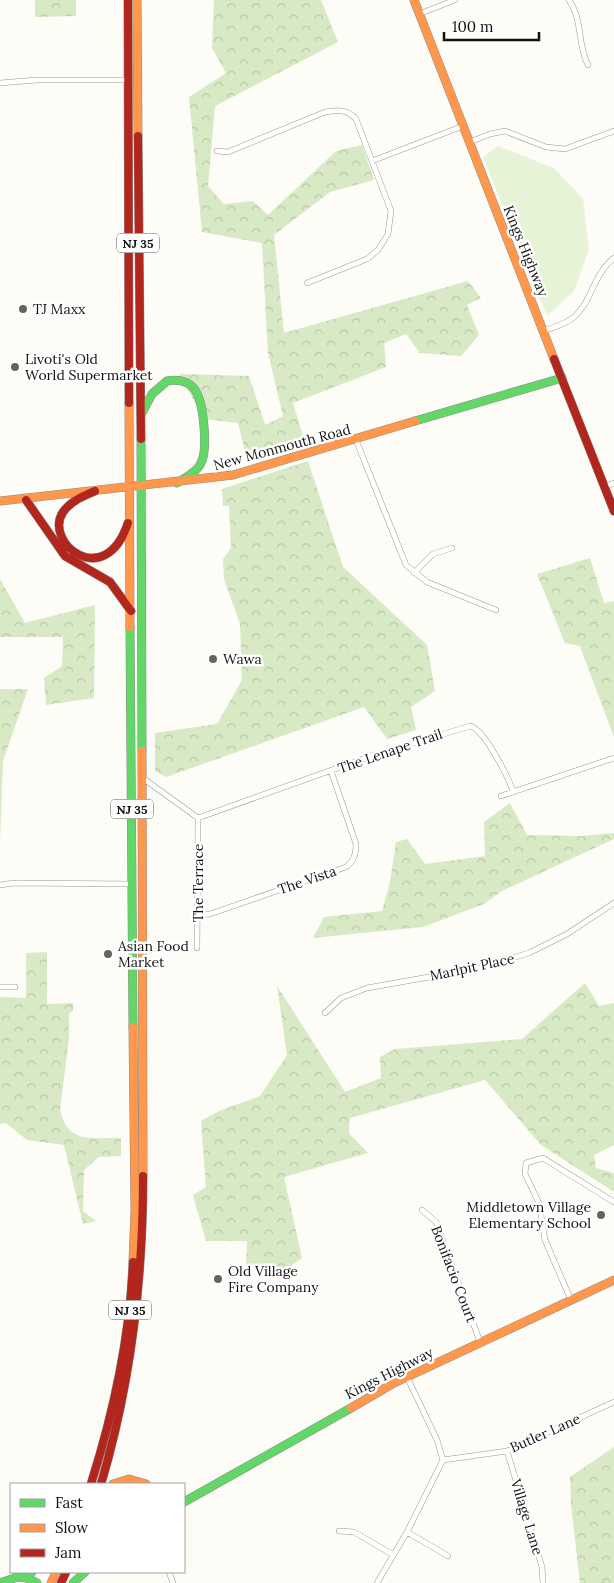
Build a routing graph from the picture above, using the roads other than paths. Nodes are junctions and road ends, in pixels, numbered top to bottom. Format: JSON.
{"nodes":[{"id":1,"x":128,"y":0,"type":"edge"},
{"id":2,"x":137,"y":0,"type":"edge"},
{"id":3,"x":414,"y":0,"type":"edge"},
{"id":4,"x":455,"y":0,"type":"edge"},
{"id":5,"x":569,"y":0,"type":"edge"},
{"id":6,"x":419,"y":14,"type":"junction"},
{"id":7,"x":588,"y":65,"type":"dead end"},
{"id":8,"x":128,"y":80,"type":"junction"},
{"id":9,"x":0,"y":83,"type":"edge"},
{"id":10,"x":463,"y":126,"type":"junction"},
{"id":11,"x":614,"y":131,"type":"edge"},
{"id":12,"x":470,"y":142,"type":"junction"},
{"id":13,"x":217,"y":151,"type":"dead end"},
{"id":14,"x":372,"y":161,"type":"junction"},
{"id":15,"x":614,"y":258,"type":"edge"},
{"id":16,"x":307,"y":283,"type":"dead end"},
{"id":17,"x":544,"y":331,"type":"junction"},
{"id":18,"x":562,"y":378,"type":"junction"},
{"id":19,"x":140,"y":418,"type":"junction"},
{"id":20,"x":356,"y":440,"type":"junction"},
{"id":21,"x":177,"y":483,"type":"junction"},
{"id":22,"x":614,"y":483,"type":"edge"},
{"id":23,"x":142,"y":485,"type":"junction"},
{"id":24,"x":130,"y":487,"type":"junction"},
{"id":25,"x":604,"y":487,"type":"junction"},
{"id":26,"x":95,"y":491,"type":"junction"},
{"id":27,"x":26,"y":500,"type":"junction"},
{"id":28,"x":0,"y":501,"type":"edge"},
{"id":29,"x":614,"y":511,"type":"edge"},
{"id":30,"x":130,"y":518,"type":"junction"},
{"id":31,"x":452,"y":548,"type":"dead end"},
{"id":32,"x":414,"y":573,"type":"junction"},
{"id":33,"x":496,"y":610,"type":"dead end"},
{"id":34,"x":131,"y":611,"type":"junction"},
{"id":35,"x":614,"y":758,"type":"edge"},
{"id":36,"x":331,"y":771,"type":"junction"},
{"id":37,"x":142,"y":778,"type":"junction"},
{"id":38,"x":513,"y":792,"type":"junction"},
{"id":39,"x":500,"y":796,"type":"dead end"},
{"id":40,"x":198,"y":818,"type":"junction"},
{"id":41,"x":133,"y":884,"type":"junction"},
{"id":42,"x":0,"y":885,"type":"edge"},
{"id":43,"x":614,"y":903,"type":"edge"},
{"id":44,"x":198,"y":915,"type":"junction"},
{"id":45,"x":197,"y":948,"type":"dead end"},
{"id":46,"x":0,"y":987,"type":"edge"},
{"id":47,"x":15,"y":987,"type":"dead end"},
{"id":48,"x":325,"y":1013,"type":"dead end"},
{"id":49,"x":614,"y":1202,"type":"edge"},
{"id":50,"x":422,"y":1210,"type":"dead end"},
{"id":51,"x":614,"y":1280,"type":"edge"},
{"id":52,"x":571,"y":1300,"type":"junction"},
{"id":53,"x":480,"y":1342,"type":"junction"},
{"id":54,"x":406,"y":1377,"type":"junction"},
{"id":55,"x":614,"y":1402,"type":"edge"},
{"id":56,"x":507,"y":1451,"type":"junction"},
{"id":57,"x":443,"y":1460,"type":"junction"},
{"id":58,"x":91,"y":1483,"type":"edge"},
{"id":59,"x":101,"y":1483,"type":"edge"},
{"id":60,"x":116,"y":1483,"type":"edge"},
{"id":61,"x":143,"y":1483,"type":"edge"},
{"id":62,"x":185,"y":1501,"type":"edge"},
{"id":63,"x":339,"y":1531,"type":"dead end"},
{"id":64,"x":407,"y":1532,"type":"junction"},
{"id":65,"x":392,"y":1554,"type":"junction"},
{"id":66,"x":448,"y":1556,"type":"dead end"},
{"id":67,"x":29,"y":1573,"type":"edge"},
{"id":68,"x":84,"y":1573,"type":"edge"},
{"id":69,"x":16,"y":1577,"type":"junction"},
{"id":70,"x":0,"y":1583,"type":"edge"},
{"id":71,"x":37,"y":1583,"type":"edge"},
{"id":72,"x":73,"y":1583,"type":"edge"},
{"id":73,"x":377,"y":1583,"type":"edge"},
{"id":74,"x":542,"y":1583,"type":"edge"}],
"edges":[{"from":1,"to":8,"type":"main road","number":"NJ 35"},
{"from":2,"to":19,"type":"main road","number":"NJ 35"},
{"from":3,"to":6,"type":"main road","name":"Kings Highway"},
{"from":4,"to":6,"type":"street"},
{"from":5,"to":7,"type":"street"},
{"from":6,"to":10,"type":"main road","name":"Kings Highway"},
{"from":8,"to":9,"type":"street"},
{"from":8,"to":24,"type":"main road","number":"NJ 35"},
{"from":10,"to":12,"type":"main road","name":"Kings Highway"},
{"from":10,"to":14,"type":"street"},
{"from":11,"to":12,"type":"street"},
{"from":12,"to":17,"type":"main road","name":"Kings Highway"},
{"from":13,"to":14,"type":"street"},
{"from":14,"to":16,"type":"street"},
{"from":15,"to":17,"type":"street"},
{"from":17,"to":18,"type":"main road","name":"Kings Highway"},
{"from":18,"to":20,"type":"main road","name":"New Monmouth Road"},
{"from":18,"to":25,"type":"main road","name":"Kings Highway"},
{"from":19,"to":21,"type":"main road"},
{"from":19,"to":23,"type":"main road","number":"NJ 35"},
{"from":20,"to":21,"type":"main road","name":"New Monmouth Road"},
{"from":20,"to":32,"type":"street"},
{"from":21,"to":23,"type":"main road","name":"New Monmouth Road"},
{"from":22,"to":25,"type":"street"},
{"from":23,"to":24,"type":"main road","name":"New Monmouth Road"},
{"from":23,"to":37,"type":"main road","number":"NJ 35"},
{"from":24,"to":26,"type":"main road","name":"New Monmouth Road"},
{"from":24,"to":30,"type":"main road","number":"NJ 35"},
{"from":25,"to":29,"type":"main road","name":"Kings Highway"},
{"from":26,"to":27,"type":"main road","name":"New Monmouth Road"},
{"from":26,"to":30,"type":"main road"},
{"from":27,"to":28,"type":"main road","name":"New Monmouth Road"},
{"from":27,"to":34,"type":"main road"},
{"from":30,"to":34,"type":"main road","number":"NJ 35"},
{"from":31,"to":32,"type":"street"},
{"from":32,"to":33,"type":"street"},
{"from":34,"to":41,"type":"main road","number":"NJ 35"},
{"from":35,"to":38,"type":"street"},
{"from":36,"to":38,"type":"street","name":"The Lenape Trail"},
{"from":36,"to":40,"type":"street","name":"The Lenape Trail"},
{"from":36,"to":44,"type":"street","name":"The Vista"},
{"from":37,"to":40,"type":"street"},
{"from":37,"to":59,"type":"main road","number":"NJ 35"},
{"from":38,"to":39,"type":"street"},
{"from":40,"to":44,"type":"street","name":"The Terrace"},
{"from":41,"to":42,"type":"street"},
{"from":41,"to":58,"type":"main road","number":"NJ 35"},
{"from":43,"to":48,"type":"street","name":"Marlpit Place"},
{"from":44,"to":45,"type":"street","name":"The Terrace"},
{"from":46,"to":47,"type":"street"},
{"from":49,"to":52,"type":"street"},
{"from":50,"to":53,"type":"street","name":"Bonifacio Court"},
{"from":51,"to":52,"type":"main road","name":"Kings Highway"},
{"from":52,"to":53,"type":"main road","name":"Kings Highway"},
{"from":53,"to":54,"type":"main road","name":"Kings Highway"},
{"from":54,"to":57,"type":"street"},
{"from":54,"to":62,"type":"main road","name":"Kings Highway"},
{"from":55,"to":56,"type":"street","name":"Butler Lane"},
{"from":56,"to":57,"type":"street","name":"Butler Lane"},
{"from":56,"to":74,"type":"street","name":"Village Lane"},
{"from":57,"to":64,"type":"street"},
{"from":60,"to":61,"type":"main road"},
{"from":63,"to":65,"type":"street"},
{"from":64,"to":65,"type":"street"},
{"from":64,"to":66,"type":"street"},
{"from":65,"to":73,"type":"street"},
{"from":67,"to":69,"type":"main road"},
{"from":68,"to":72,"type":"main road"},
{"from":69,"to":70,"type":"main road"},
{"from":69,"to":71,"type":"main road"}]}
